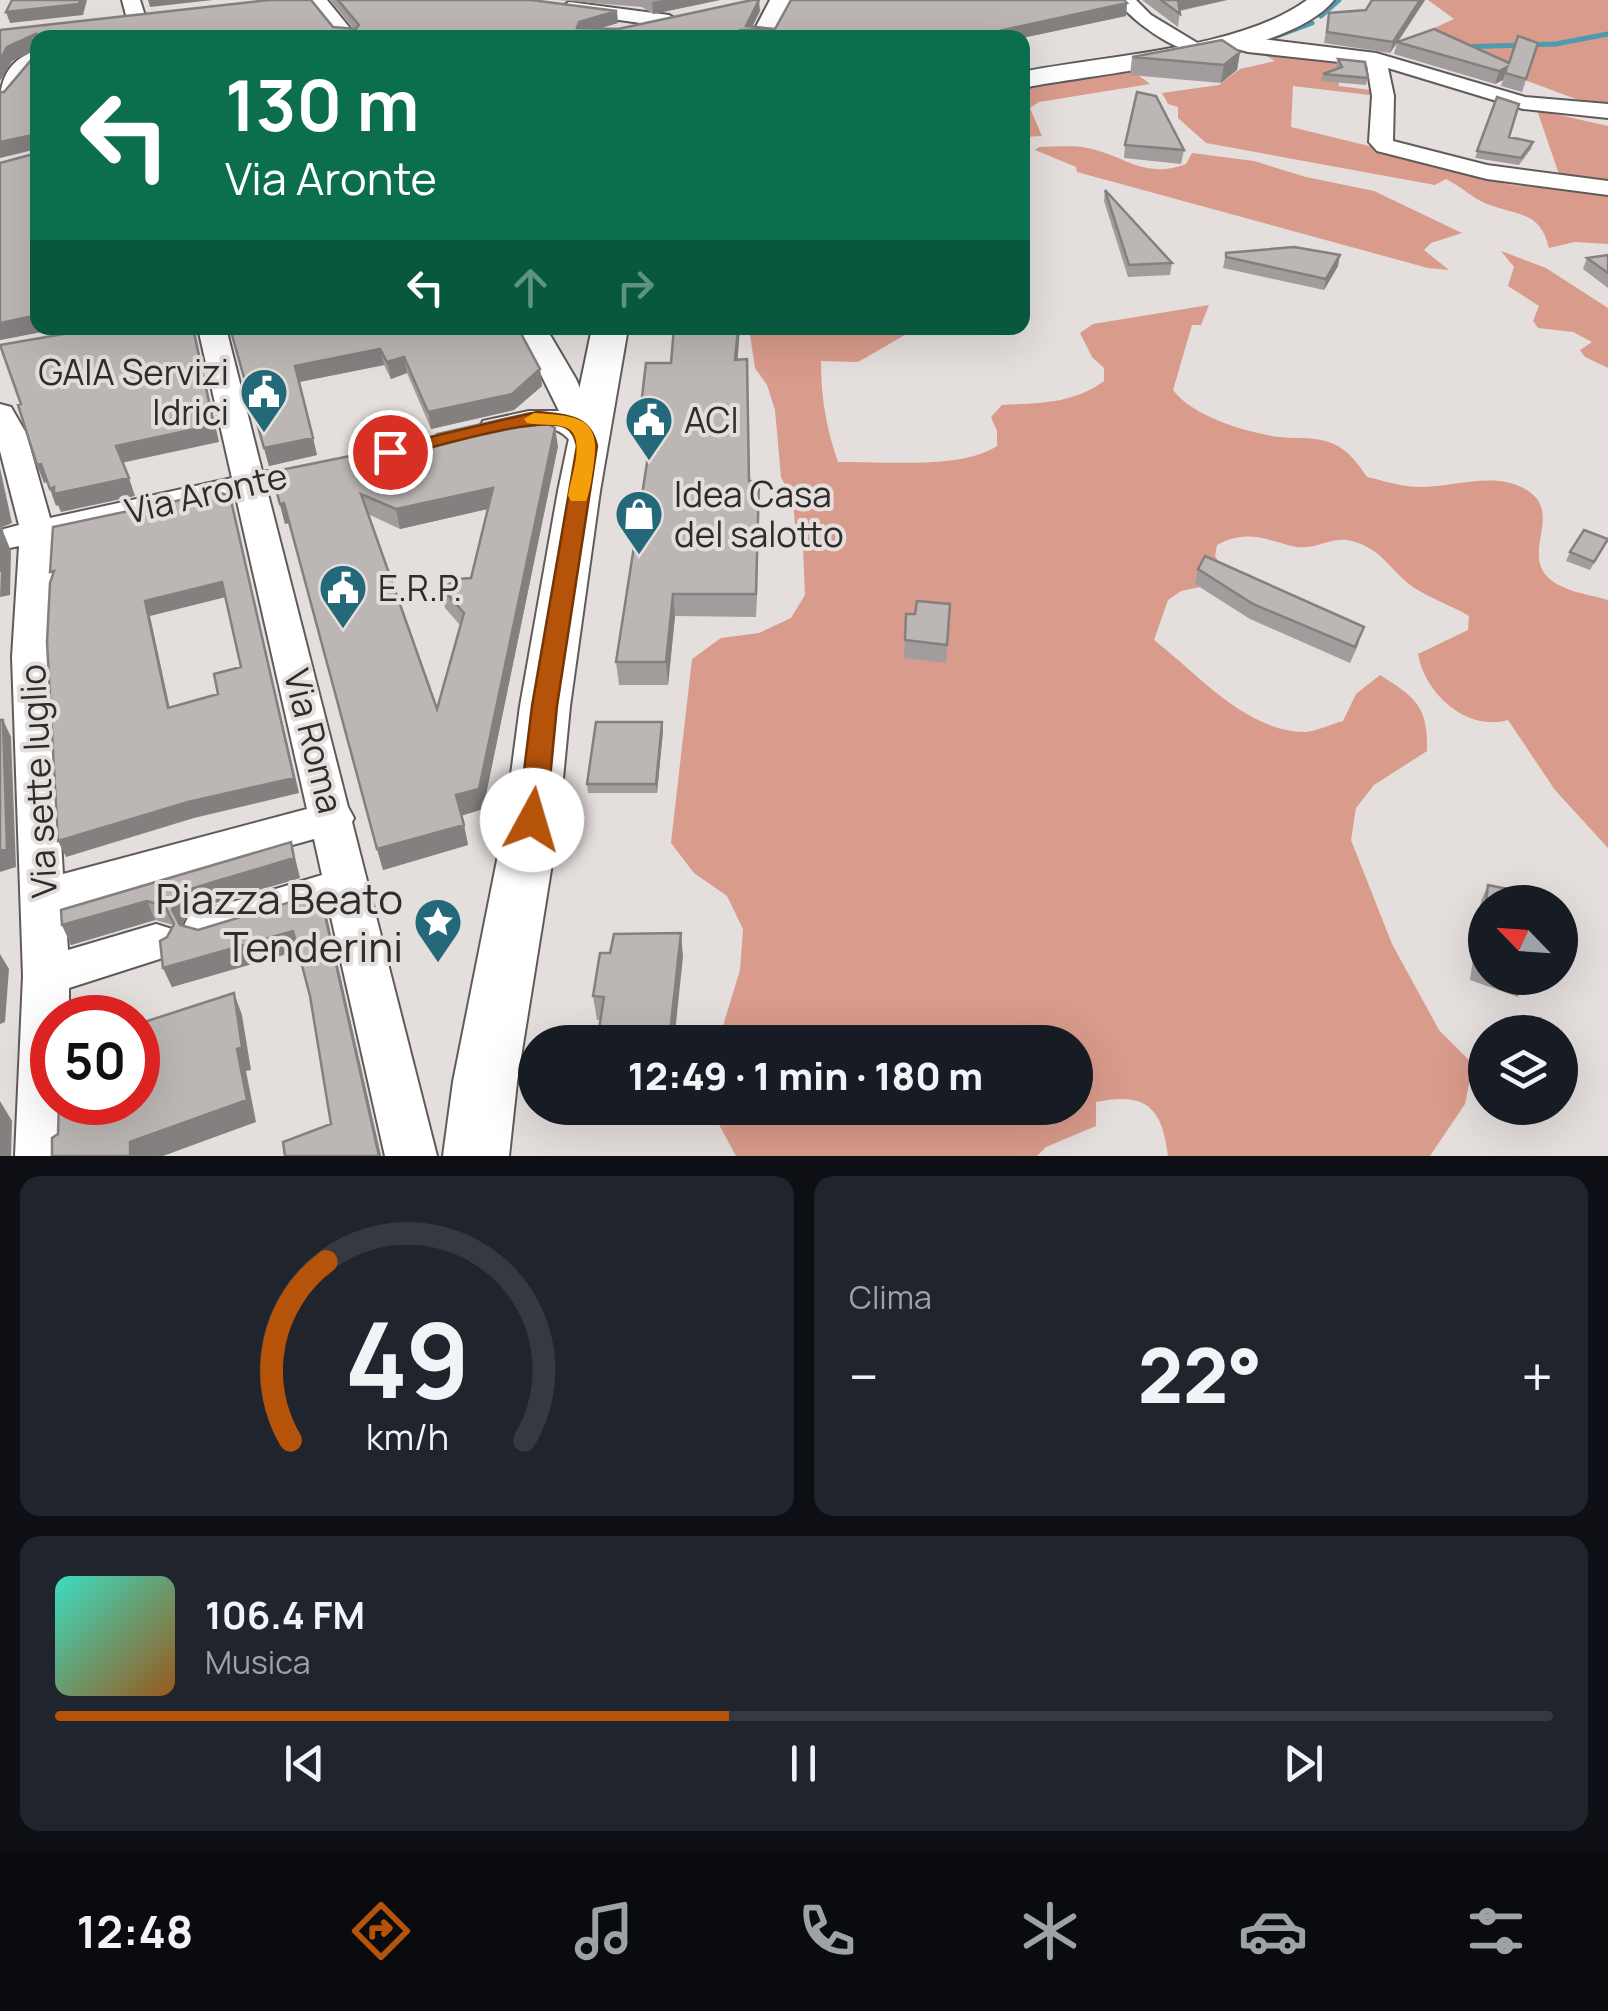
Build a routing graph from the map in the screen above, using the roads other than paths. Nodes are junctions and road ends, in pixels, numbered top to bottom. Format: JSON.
{"nodes":[{"id":1,"x":317,"y":0,"type":"edge"},
{"id":2,"x":782,"y":0,"type":"edge"},
{"id":3,"x":1125,"y":0,"type":"edge"},
{"id":4,"x":1322,"y":0,"type":"edge"},
{"id":5,"x":553,"y":6,"type":"edge"},
{"id":6,"x":164,"y":16,"type":"edge"},
{"id":7,"x":132,"y":20,"type":"edge"},
{"id":8,"x":342,"y":30,"type":"edge"},
{"id":9,"x":625,"y":30,"type":"edge"},
{"id":10,"x":766,"y":30,"type":"edge"},
{"id":11,"x":1238,"y":43,"type":"junction"},
{"id":12,"x":1194,"y":47,"type":"junction"},
{"id":13,"x":1376,"y":59,"type":"junction"},
{"id":14,"x":30,"y":60,"type":"edge"},
{"id":15,"x":1030,"y":78,"type":"edge"},
{"id":16,"x":0,"y":97,"type":"edge"},
{"id":17,"x":1608,"y":111,"type":"edge"},
{"id":18,"x":1608,"y":188,"type":"edge"},
{"id":19,"x":214,"y":335,"type":"edge"},
{"id":20,"x":536,"y":335,"type":"edge"},
{"id":21,"x":609,"y":335,"type":"edge"},
{"id":22,"x":0,"y":413,"type":"edge"},
{"id":23,"x":463,"y":435,"type":"edge"},
{"id":24,"x":586,"y":439,"type":"junction"},
{"id":25,"x":298,"y":473,"type":"edge"},
{"id":26,"x":251,"y":484,"type":"junction"},
{"id":27,"x":18,"y":535,"type":"edge"},
{"id":28,"x":333,"y":818,"type":"junction"},
{"id":29,"x":348,"y":885,"type":"junction"},
{"id":30,"x":44,"y":896,"type":"junction"},
{"id":31,"x":205,"y":928,"type":"edge"},
{"id":32,"x":156,"y":942,"type":"edge"},
{"id":33,"x":46,"y":976,"type":"junction"},
{"id":34,"x":41,"y":1156,"type":"edge"},
{"id":35,"x":411,"y":1156,"type":"edge"},
{"id":36,"x":476,"y":1156,"type":"edge"}],
"edges":[{"from":1,"to":8,"type":"street"},
{"from":2,"to":10,"type":"main road"},
{"from":3,"to":12,"type":"street"},
{"from":4,"to":11,"type":"main road"},
{"from":5,"to":9,"type":"street"},
{"from":6,"to":7,"type":"street"},
{"from":11,"to":12,"type":"main road"},
{"from":11,"to":13,"type":"street"},
{"from":12,"to":15,"type":"main road"},
{"from":13,"to":17,"type":"street"},
{"from":13,"to":18,"type":"street"},
{"from":14,"to":16,"type":"street"},
{"from":19,"to":26,"type":"street","name":"Via Roma"},
{"from":20,"to":24,"type":"street"},
{"from":21,"to":24,"type":"main road"},
{"from":22,"to":27,"type":"street","name":"Via sette luglio"},
{"from":23,"to":24,"type":"street"},
{"from":24,"to":36,"type":"main road"},
{"from":25,"to":26,"type":"street","name":"Via Aronte"},
{"from":26,"to":27,"type":"street","name":"Via Aronte"},
{"from":26,"to":28,"type":"street","name":"Via Roma"},
{"from":27,"to":30,"type":"street","name":"Via sette luglio"},
{"from":28,"to":29,"type":"street","name":"Via Roma"},
{"from":28,"to":30,"type":"street"},
{"from":29,"to":31,"type":"street"},
{"from":29,"to":35,"type":"street","name":"Via Roma"},
{"from":30,"to":33,"type":"street","name":"Via sette luglio"},
{"from":32,"to":33,"type":"street"},
{"from":33,"to":34,"type":"street","name":"Via sette luglio"}]}
